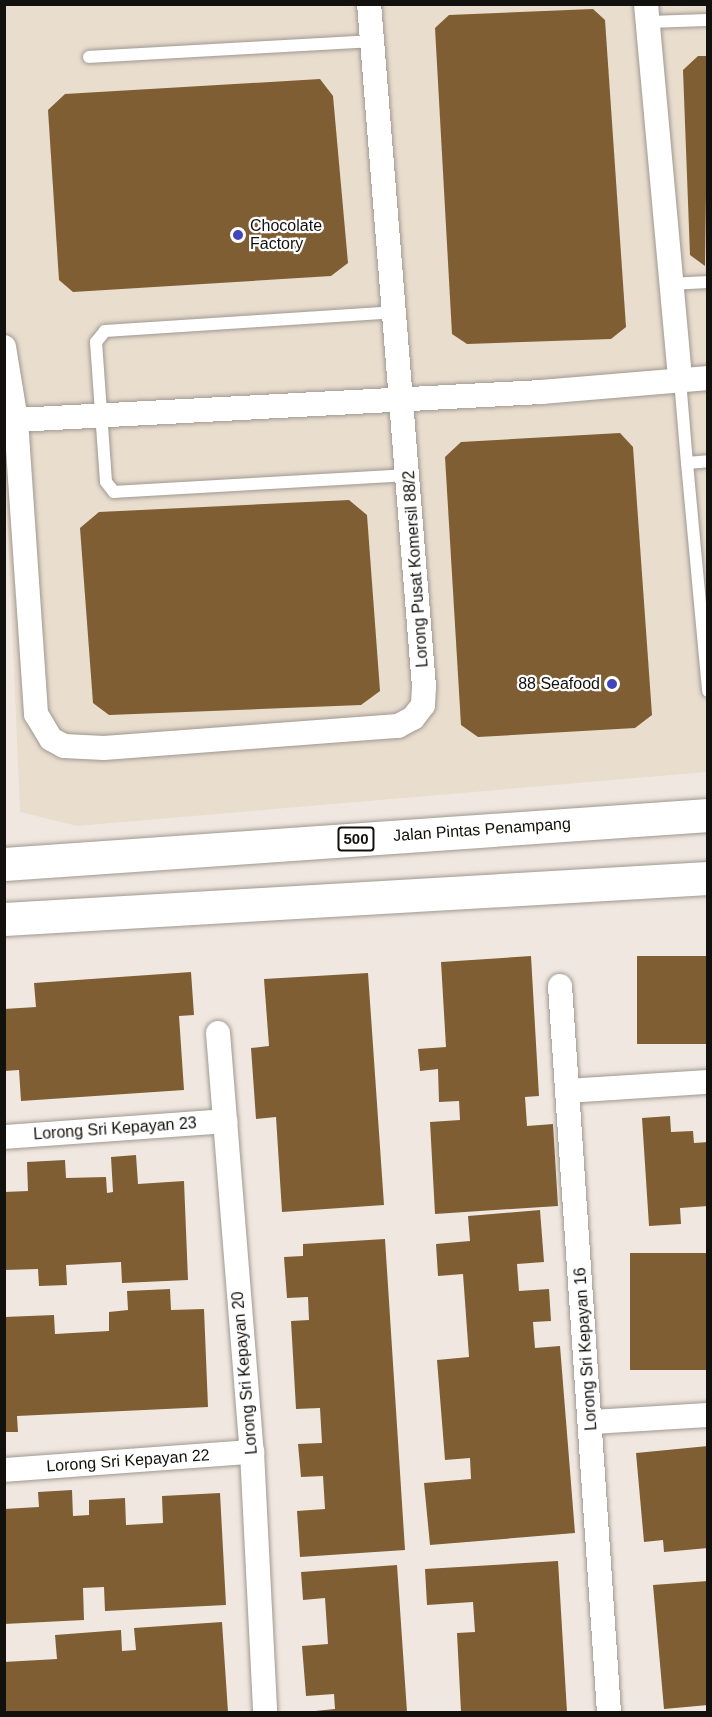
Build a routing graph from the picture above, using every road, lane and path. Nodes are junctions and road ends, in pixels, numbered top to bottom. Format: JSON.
{"nodes":[{"id":1,"x":369,"y":4,"type":"edge"},
{"id":2,"x":647,"y":14,"type":"edge"},
{"id":3,"x":708,"y":20,"type":"edge"},
{"id":4,"x":372,"y":41,"type":"junction"},
{"id":5,"x":89,"y":57,"type":"dead end"},
{"id":6,"x":708,"y":282,"type":"edge"},
{"id":7,"x":670,"y":284,"type":"junction"},
{"id":8,"x":398,"y":312,"type":"junction"},
{"id":9,"x":4,"y":347,"type":"edge"},
{"id":10,"x":708,"y":378,"type":"edge"},
{"id":11,"x":680,"y":380,"type":"junction"},
{"id":12,"x":403,"y":399,"type":"junction"},
{"id":13,"x":101,"y":416,"type":"junction"},
{"id":14,"x":16,"y":420,"type":"junction"},
{"id":15,"x":708,"y":461,"type":"edge"},
{"id":16,"x":687,"y":463,"type":"junction"},
{"id":17,"x":408,"y":475,"type":"junction"},
{"id":18,"x":708,"y":691,"type":"edge"},
{"id":19,"x":708,"y":814,"type":"edge"},
{"id":20,"x":8,"y":862,"type":"edge"},
{"id":21,"x":708,"y":878,"type":"edge"},
{"id":22,"x":4,"y":919,"type":"edge"},
{"id":23,"x":560,"y":986,"type":"dead end"},
{"id":24,"x":218,"y":1033,"type":"dead end"},
{"id":25,"x":708,"y":1082,"type":"edge"},
{"id":26,"x":567,"y":1091,"type":"junction"},
{"id":27,"x":225,"y":1121,"type":"junction"},
{"id":28,"x":4,"y":1137,"type":"edge"},
{"id":29,"x":708,"y":1415,"type":"edge"},
{"id":30,"x":592,"y":1422,"type":"junction"},
{"id":31,"x":252,"y":1452,"type":"junction"},
{"id":32,"x":4,"y":1470,"type":"edge"},
{"id":33,"x":265,"y":1713,"type":"edge"},
{"id":34,"x":609,"y":1713,"type":"edge"}],
"edges":[{"from":1,"to":4,"type":"street","name":"Lorong Pusat Komersil 88/2"},
{"from":2,"to":3,"type":"lane"},
{"from":2,"to":7,"type":"street"},
{"from":4,"to":5,"type":"lane"},
{"from":4,"to":8,"type":"street","name":"Lorong Pusat Komersil 88/2"},
{"from":6,"to":7,"type":"lane"},
{"from":7,"to":11,"type":"street"},
{"from":8,"to":12,"type":"street","name":"Lorong Pusat Komersil 88/2"},
{"from":8,"to":13,"type":"lane"},
{"from":9,"to":14,"type":"street","name":"Lorong Pusat Komersil 88/2"},
{"from":10,"to":11,"type":"street"},
{"from":11,"to":12,"type":"street"},
{"from":11,"to":16,"type":"lane"},
{"from":12,"to":13,"type":"street"},
{"from":12,"to":17,"type":"street","name":"Lorong Pusat Komersil 88/2"},
{"from":13,"to":14,"type":"street"},
{"from":13,"to":17,"type":"lane"},
{"from":14,"to":17,"type":"street","name":"Lorong Pusat Komersil 88/2"},
{"from":15,"to":16,"type":"lane"},
{"from":16,"to":18,"type":"lane"},
{"from":19,"to":20,"type":"main road","name":"Jalan Pintas Penampang","number":"500"},
{"from":21,"to":22,"type":"main road"},
{"from":23,"to":26,"type":"street","name":"Lorong Sri Kepayan 16"},
{"from":24,"to":27,"type":"street","name":"Lorong Sri Kepayan 20"},
{"from":25,"to":26,"type":"street"},
{"from":26,"to":30,"type":"street","name":"Lorong Sri Kepayan 16"},
{"from":27,"to":28,"type":"street","name":"Lorong Sri Kepayan 23"},
{"from":27,"to":31,"type":"street","name":"Lorong Sri Kepayan 20"},
{"from":29,"to":30,"type":"street"},
{"from":30,"to":34,"type":"street","name":"Lorong Sri Kepayan 16"},
{"from":31,"to":32,"type":"street","name":"Lorong Sri Kepayan 22"},
{"from":31,"to":33,"type":"street","name":"Lorong Sri Kepayan 20"}]}
